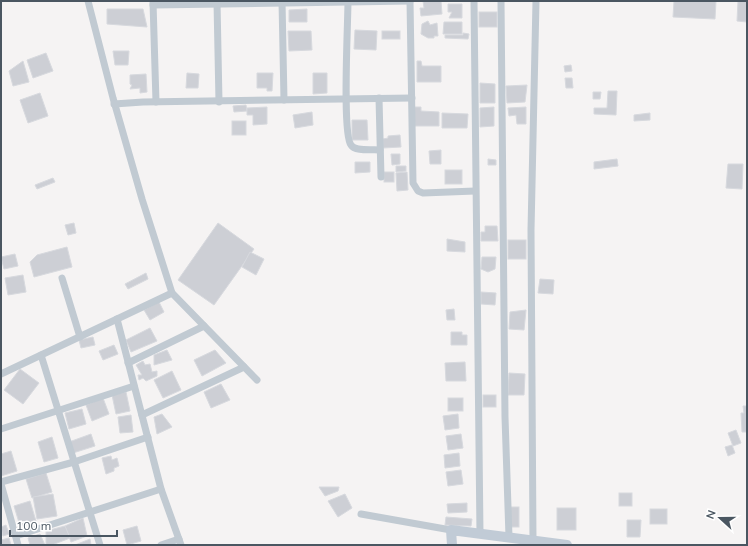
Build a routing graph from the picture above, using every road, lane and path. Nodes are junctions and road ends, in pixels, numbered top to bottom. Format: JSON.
{"nodes":[{"id":1,"x":88,"y":1,"type":"edge"},
{"id":2,"x":410,"y":1,"type":"edge"},
{"id":3,"x":474,"y":1,"type":"edge"},
{"id":4,"x":501,"y":1,"type":"edge"},
{"id":5,"x":536,"y":1,"type":"edge"},
{"id":6,"x":282,"y":2,"type":"edge"},
{"id":7,"x":348,"y":2,"type":"edge"},
{"id":8,"x":153,"y":3,"type":"edge"},
{"id":9,"x":217,"y":3,"type":"edge"},
{"id":10,"x":379,"y":98,"type":"junction"},
{"id":11,"x":412,"y":98,"type":"junction"},
{"id":12,"x":346,"y":99,"type":"junction"},
{"id":13,"x":284,"y":100,"type":"junction"},
{"id":14,"x":156,"y":102,"type":"junction"},
{"id":15,"x":219,"y":102,"type":"junction"},
{"id":16,"x":114,"y":104,"type":"junction"},
{"id":17,"x":380,"y":150,"type":"junction"},
{"id":18,"x":381,"y":177,"type":"dead end"},
{"id":19,"x":475,"y":192,"type":"junction"},
{"id":20,"x":62,"y":278,"type":"dead end"},
{"id":21,"x":172,"y":293,"type":"junction"},
{"id":22,"x":117,"y":319,"type":"junction"},
{"id":23,"x":204,"y":326,"type":"junction"},
{"id":24,"x":80,"y":337,"type":"junction"},
{"id":25,"x":41,"y":356,"type":"junction"},
{"id":26,"x":128,"y":363,"type":"junction"},
{"id":27,"x":244,"y":367,"type":"junction"},
{"id":28,"x":1,"y":374,"type":"edge"},
{"id":29,"x":257,"y":380,"type":"dead end"},
{"id":30,"x":134,"y":386,"type":"junction"},
{"id":31,"x":58,"y":410,"type":"junction"},
{"id":32,"x":142,"y":415,"type":"junction"},
{"id":33,"x":1,"y":428,"type":"edge"},
{"id":34,"x":148,"y":437,"type":"junction"},
{"id":35,"x":74,"y":462,"type":"junction"},
{"id":36,"x":1,"y":483,"type":"edge"},
{"id":37,"x":161,"y":489,"type":"junction"},
{"id":38,"x":89,"y":512,"type":"junction"},
{"id":39,"x":361,"y":514,"type":"dead end"},
{"id":40,"x":452,"y":530,"type":"junction"},
{"id":41,"x":480,"y":534,"type":"junction"},
{"id":42,"x":16,"y":536,"type":"junction"},
{"id":43,"x":509,"y":537,"type":"junction"},
{"id":44,"x":533,"y":540,"type":"junction"},
{"id":45,"x":180,"y":542,"type":"edge"},
{"id":46,"x":18,"y":545,"type":"edge"},
{"id":47,"x":100,"y":545,"type":"edge"},
{"id":48,"x":161,"y":545,"type":"edge"},
{"id":49,"x":452,"y":545,"type":"edge"},
{"id":50,"x":567,"y":545,"type":"edge"}],
"edges":[{"from":1,"to":16,"type":"street"},
{"from":2,"to":7,"type":"street"},
{"from":2,"to":11,"type":"street"},
{"from":3,"to":19,"type":"street"},
{"from":4,"to":43,"type":"street"},
{"from":5,"to":44,"type":"street"},
{"from":6,"to":7,"type":"street"},
{"from":6,"to":9,"type":"street"},
{"from":6,"to":13,"type":"street"},
{"from":7,"to":12,"type":"street"},
{"from":8,"to":9,"type":"street"},
{"from":8,"to":14,"type":"street"},
{"from":9,"to":15,"type":"street"},
{"from":10,"to":11,"type":"street"},
{"from":10,"to":12,"type":"street"},
{"from":10,"to":17,"type":"street"},
{"from":11,"to":19,"type":"street"},
{"from":12,"to":13,"type":"street"},
{"from":12,"to":17,"type":"street"},
{"from":13,"to":15,"type":"street"},
{"from":14,"to":15,"type":"street"},
{"from":14,"to":16,"type":"street"},
{"from":16,"to":21,"type":"street"},
{"from":17,"to":18,"type":"street"},
{"from":19,"to":41,"type":"street"},
{"from":20,"to":24,"type":"street"},
{"from":21,"to":22,"type":"street"},
{"from":21,"to":23,"type":"street"},
{"from":22,"to":24,"type":"street"},
{"from":22,"to":26,"type":"street"},
{"from":23,"to":26,"type":"street"},
{"from":23,"to":27,"type":"street"},
{"from":24,"to":25,"type":"street"},
{"from":25,"to":28,"type":"street"},
{"from":25,"to":31,"type":"street"},
{"from":26,"to":30,"type":"street"},
{"from":27,"to":29,"type":"street"},
{"from":27,"to":32,"type":"street"},
{"from":30,"to":31,"type":"street"},
{"from":30,"to":32,"type":"street"},
{"from":31,"to":33,"type":"street"},
{"from":31,"to":35,"type":"street"},
{"from":32,"to":34,"type":"street"},
{"from":34,"to":35,"type":"street"},
{"from":34,"to":37,"type":"street"},
{"from":35,"to":36,"type":"street"},
{"from":35,"to":38,"type":"street"},
{"from":36,"to":42,"type":"street"},
{"from":37,"to":38,"type":"street"},
{"from":37,"to":45,"type":"street"},
{"from":38,"to":42,"type":"street"},
{"from":38,"to":47,"type":"street"},
{"from":39,"to":40,"type":"street"},
{"from":40,"to":41,"type":"street"},
{"from":40,"to":49,"type":"street"},
{"from":41,"to":43,"type":"street"},
{"from":42,"to":46,"type":"street"},
{"from":43,"to":44,"type":"street"},
{"from":44,"to":50,"type":"street"},
{"from":45,"to":48,"type":"street"}]}
